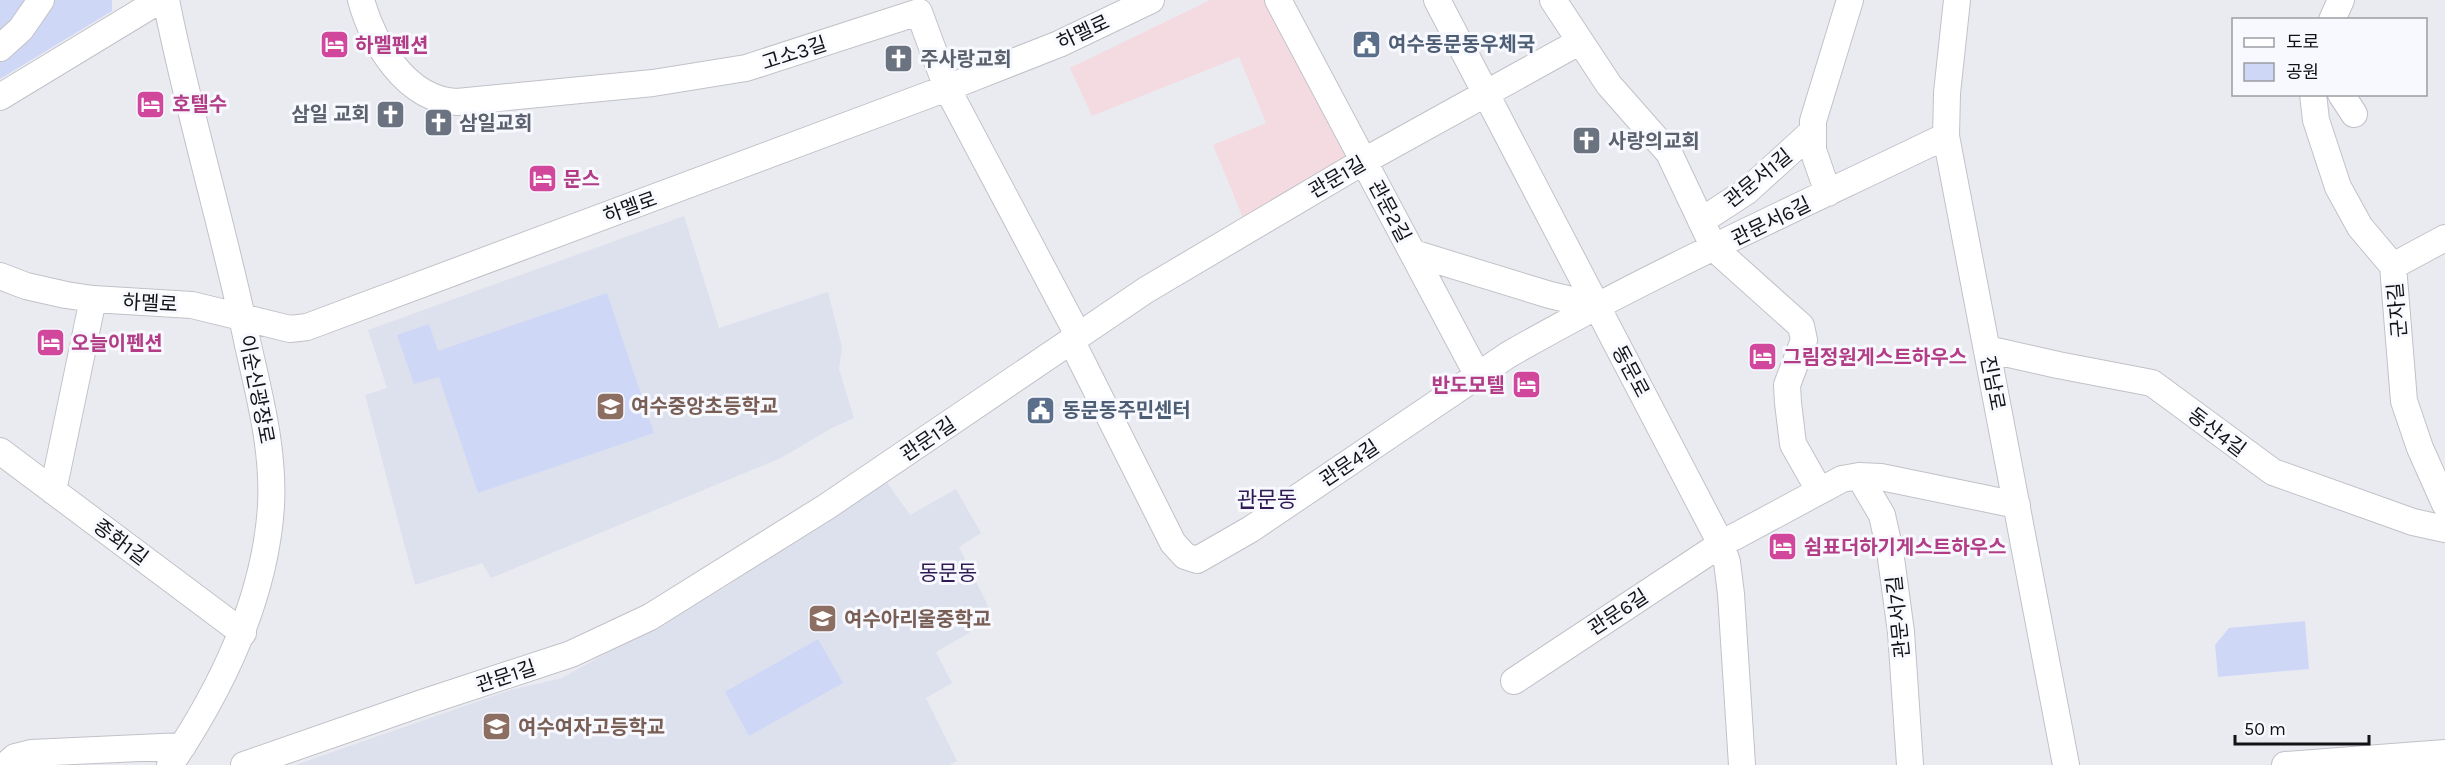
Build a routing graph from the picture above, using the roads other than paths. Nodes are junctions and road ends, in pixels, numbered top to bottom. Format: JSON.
{"nodes":[{"id":1,"x":41,"y":0,"type":"edge"},
{"id":2,"x":160,"y":0,"type":"edge"},
{"id":3,"x":166,"y":0,"type":"edge"},
{"id":4,"x":361,"y":0,"type":"edge"},
{"id":5,"x":1151,"y":0,"type":"edge"},
{"id":6,"x":1278,"y":0,"type":"edge"},
{"id":7,"x":1437,"y":0,"type":"edge"},
{"id":8,"x":1553,"y":0,"type":"edge"},
{"id":9,"x":1850,"y":0,"type":"edge"},
{"id":10,"x":1958,"y":0,"type":"edge"},
{"id":11,"x":1579,"y":42,"type":"junction"},
{"id":12,"x":0,"y":48,"type":"edge"},
{"id":13,"x":947,"y":88,"type":"junction"},
{"id":14,"x":1485,"y":93,"type":"junction"},
{"id":15,"x":2313,"y":96,"type":"edge"},
{"id":16,"x":0,"y":97,"type":"edge"},
{"id":17,"x":1812,"y":132,"type":"junction"},
{"id":18,"x":1946,"y":136,"type":"junction"},
{"id":19,"x":1364,"y":161,"type":"junction"},
{"id":20,"x":1828,"y":193,"type":"junction"},
{"id":21,"x":1701,"y":220,"type":"junction"},
{"id":22,"x":2445,"y":238,"type":"edge"},
{"id":23,"x":1714,"y":248,"type":"junction"},
{"id":24,"x":1413,"y":253,"type":"junction"},
{"id":25,"x":2393,"y":266,"type":"junction"},
{"id":26,"x":0,"y":276,"type":"edge"},
{"id":27,"x":93,"y":299,"type":"junction"},
{"id":28,"x":1597,"y":306,"type":"junction"},
{"id":29,"x":242,"y":317,"type":"junction"},
{"id":30,"x":1074,"y":338,"type":"junction"},
{"id":31,"x":1987,"y":349,"type":"junction"},
{"id":32,"x":1478,"y":376,"type":"junction"},
{"id":33,"x":0,"y":452,"type":"edge"},
{"id":34,"x":1859,"y":476,"type":"junction"},
{"id":35,"x":1819,"y":490,"type":"junction"},
{"id":36,"x":53,"y":491,"type":"junction"},
{"id":37,"x":2445,"y":504,"type":"edge"},
{"id":38,"x":2016,"y":505,"type":"junction"},
{"id":39,"x":2445,"y":529,"type":"edge"},
{"id":40,"x":1721,"y":544,"type":"junction"},
{"id":41,"x":243,"y":633,"type":"junction"},
{"id":42,"x":1514,"y":681,"type":"dead end"},
{"id":43,"x":2445,"y":753,"type":"edge"},
{"id":44,"x":176,"y":755,"type":"edge"},
{"id":45,"x":257,"y":762,"type":"edge"},
{"id":46,"x":6,"y":765,"type":"edge"},
{"id":47,"x":1742,"y":765,"type":"edge"},
{"id":48,"x":1910,"y":765,"type":"edge"},
{"id":49,"x":2066,"y":765,"type":"edge"},
{"id":50,"x":2285,"y":765,"type":"edge"}],
"edges":[{"from":1,"to":12,"type":"street"},
{"from":2,"to":16,"type":"street"},
{"from":3,"to":29,"type":"street","name":"이순신광장로"},
{"from":4,"to":13,"type":"street","name":"고소3길"},
{"from":5,"to":13,"type":"street","name":"하멜로"},
{"from":6,"to":19,"type":"street","name":"관문2길"},
{"from":7,"to":14,"type":"street","name":"동문로"},
{"from":8,"to":11,"type":"street"},
{"from":9,"to":17,"type":"street"},
{"from":10,"to":18,"type":"street","name":"진남로"},
{"from":11,"to":14,"type":"street","name":"관문1길"},
{"from":11,"to":21,"type":"street"},
{"from":13,"to":29,"type":"street","name":"하멜로"},
{"from":13,"to":30,"type":"street","name":"고소3길"},
{"from":14,"to":19,"type":"street","name":"관문1길"},
{"from":14,"to":28,"type":"street","name":"동문로"},
{"from":15,"to":25,"type":"street","name":"군자길"},
{"from":17,"to":20,"type":"street"},
{"from":17,"to":21,"type":"street","name":"관문서1길"},
{"from":18,"to":20,"type":"street","name":"관문서6길"},
{"from":18,"to":31,"type":"street","name":"진남로"},
{"from":19,"to":24,"type":"street","name":"관문2길"},
{"from":19,"to":30,"type":"street","name":"관문1길"},
{"from":20,"to":23,"type":"street","name":"관문서6길"},
{"from":21,"to":23,"type":"street"},
{"from":22,"to":25,"type":"street"},
{"from":23,"to":28,"type":"street","name":"관문서6길"},
{"from":23,"to":35,"type":"street"},
{"from":24,"to":28,"type":"street","name":"관문2길"},
{"from":24,"to":32,"type":"street"},
{"from":25,"to":37,"type":"street","name":"군자길"},
{"from":26,"to":27,"type":"street","name":"하멜로"},
{"from":27,"to":29,"type":"street","name":"하멜로"},
{"from":27,"to":36,"type":"street","name":"하멜로"},
{"from":28,"to":32,"type":"street","name":"관문4길"},
{"from":28,"to":40,"type":"street","name":"동문로"},
{"from":29,"to":41,"type":"street","name":"이순신광장로"},
{"from":30,"to":32,"type":"street","name":"관문4길"},
{"from":30,"to":45,"type":"street","name":"관문1길"},
{"from":31,"to":38,"type":"street","name":"진남로"},
{"from":31,"to":39,"type":"street","name":"동산4길"},
{"from":33,"to":36,"type":"street","name":"종화1길"},
{"from":34,"to":35,"type":"street"},
{"from":34,"to":38,"type":"street"},
{"from":34,"to":48,"type":"street","name":"관문서7길"},
{"from":35,"to":40,"type":"street"},
{"from":36,"to":41,"type":"street","name":"종화1길"},
{"from":38,"to":49,"type":"street","name":"진남로"},
{"from":40,"to":42,"type":"street","name":"관문6길"},
{"from":40,"to":47,"type":"street","name":"동문로"},
{"from":41,"to":44,"type":"street","name":"이순신광장로"},
{"from":43,"to":50,"type":"street"},
{"from":44,"to":46,"type":"street"}]}
